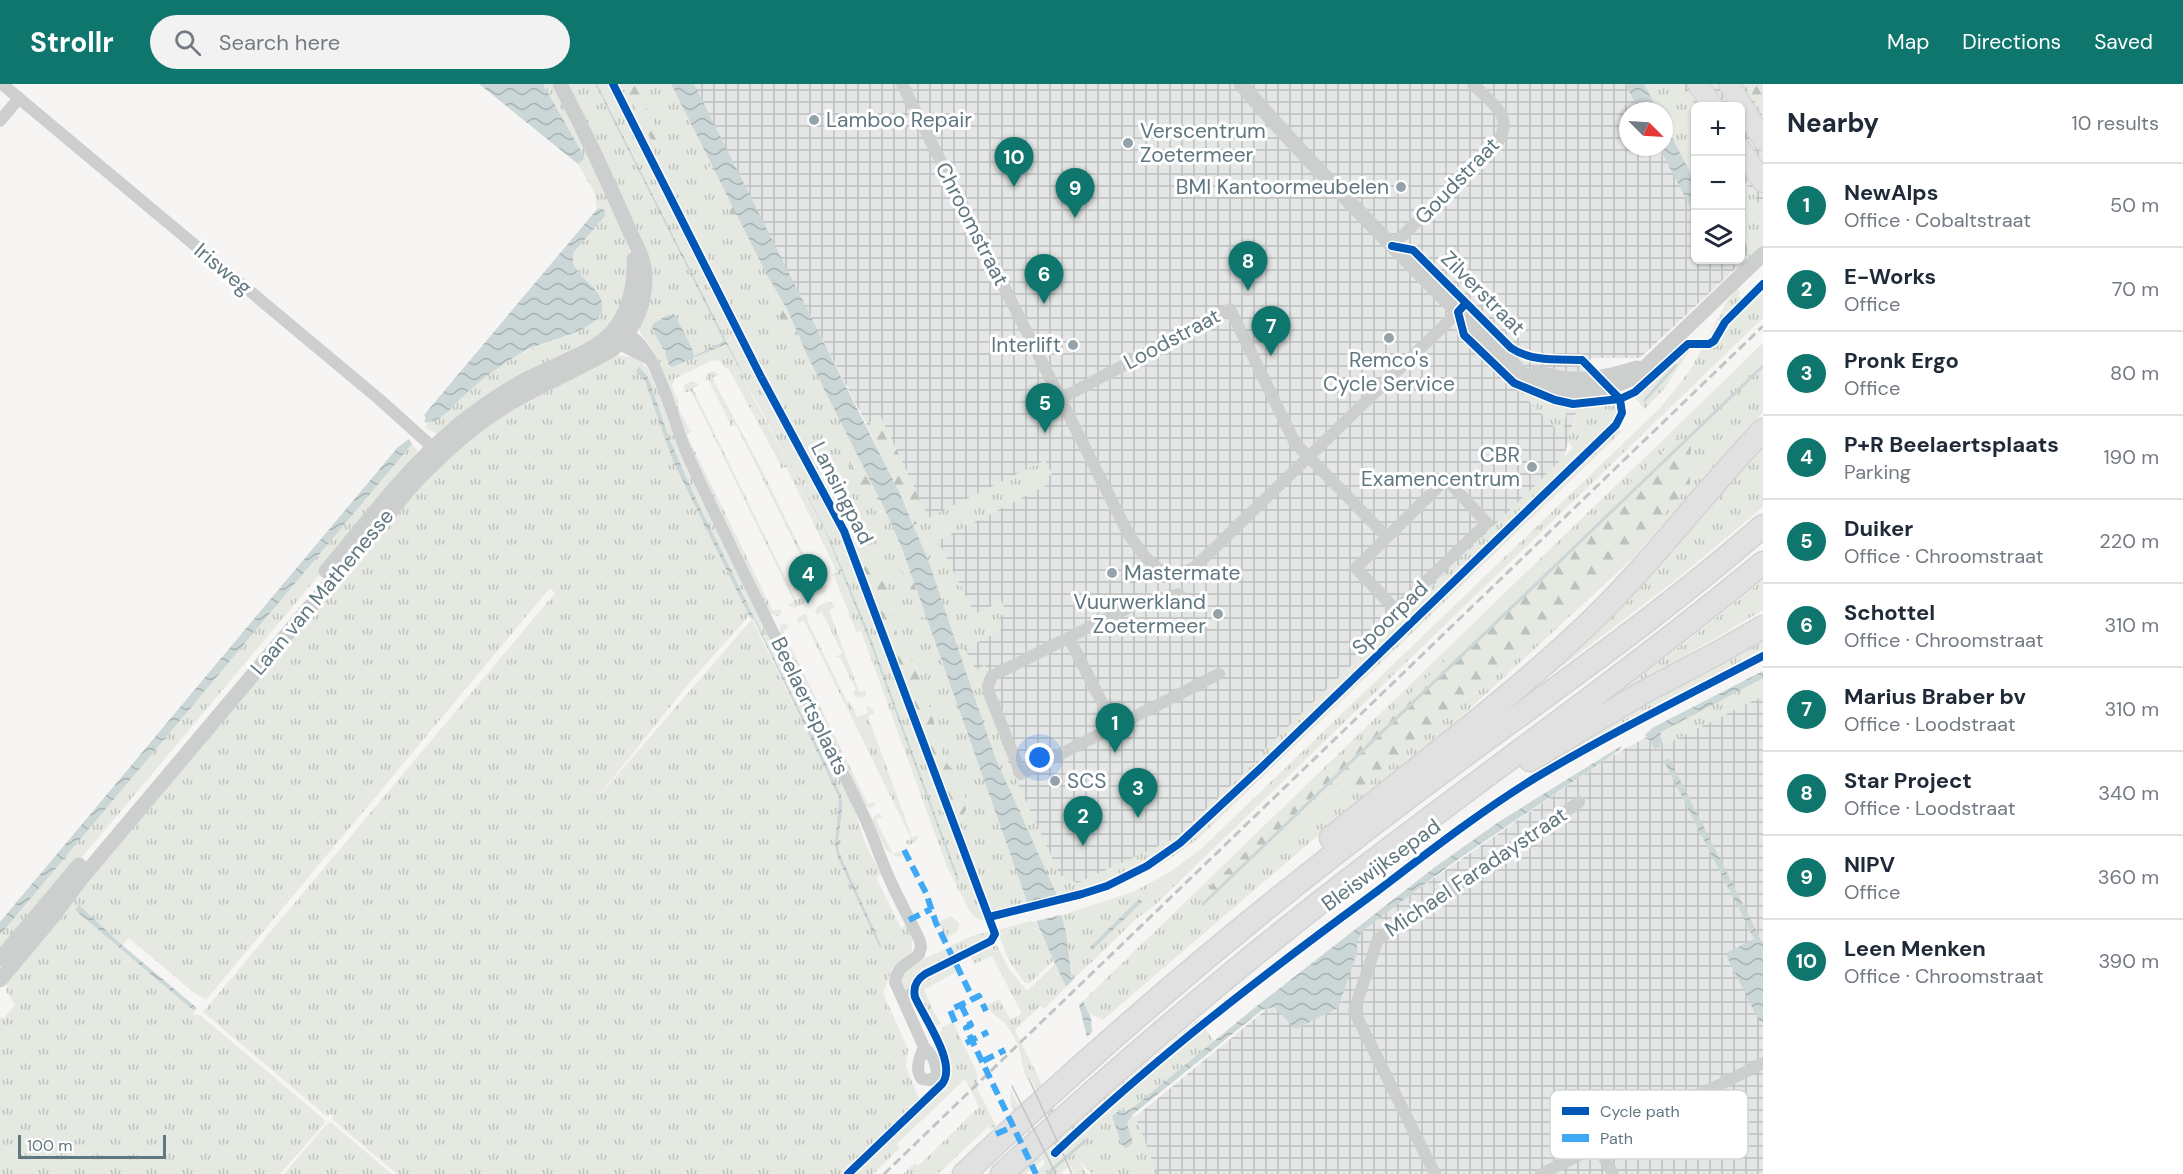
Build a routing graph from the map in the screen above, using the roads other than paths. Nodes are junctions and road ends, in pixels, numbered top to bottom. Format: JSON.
{"nodes":[{"id":1,"x":2,"y":84,"type":"edge"},
{"id":2,"x":560,"y":84,"type":"edge"},
{"id":3,"x":902,"y":84,"type":"edge"},
{"id":4,"x":1241,"y":84,"type":"edge"},
{"id":5,"x":1473,"y":84,"type":"edge"},
{"id":6,"x":1698,"y":84,"type":"edge"},
{"id":7,"x":1730,"y":84,"type":"edge"},
{"id":8,"x":19,"y":98,"type":"junction"},
{"id":9,"x":1710,"y":102,"type":"edge"},
{"id":10,"x":0,"y":121,"type":"edge"},
{"id":11,"x":1763,"y":140,"type":"edge"},
{"id":12,"x":1745,"y":155,"type":"edge"},
{"id":13,"x":1763,"y":182,"type":"edge"},
{"id":14,"x":1392,"y":246,"type":"junction"},
{"id":15,"x":1763,"y":254,"type":"edge"},
{"id":16,"x":1458,"y":312,"type":"junction"},
{"id":17,"x":620,"y":336,"type":"junction"},
{"id":18,"x":1060,"y":399,"type":"junction"},
{"id":19,"x":1763,"y":430,"type":"edge"},
{"id":20,"x":437,"y":451,"type":"junction"},
{"id":21,"x":1308,"y":457,"type":"junction"},
{"id":22,"x":1763,"y":526,"type":"edge"},
{"id":23,"x":1387,"y":537,"type":"junction"},
{"id":24,"x":1763,"y":563,"type":"edge"},
{"id":25,"x":1179,"y":594,"type":"dead end"},
{"id":26,"x":1763,"y":627,"type":"edge"},
{"id":27,"x":1069,"y":638,"type":"junction"},
{"id":28,"x":1219,"y":674,"type":"dead end"},
{"id":29,"x":1114,"y":726,"type":"junction"},
{"id":30,"x":1579,"y":802,"type":"dead end"},
{"id":31,"x":1406,"y":836,"type":"junction"},
{"id":32,"x":0,"y":959,"type":"edge"},
{"id":33,"x":0,"y":980,"type":"edge"},
{"id":34,"x":1119,"y":1032,"type":"junction"},
{"id":35,"x":924,"y":1047,"type":"dead end"},
{"id":36,"x":1763,"y":1063,"type":"edge"},
{"id":37,"x":1709,"y":1090,"type":"edge"},
{"id":38,"x":1572,"y":1159,"type":"edge"},
{"id":39,"x":1605,"y":1159,"type":"edge"},
{"id":40,"x":964,"y":1174,"type":"edge"},
{"id":41,"x":1002,"y":1174,"type":"edge"},
{"id":42,"x":1435,"y":1174,"type":"edge"},
{"id":43,"x":1541,"y":1174,"type":"edge"},
{"id":44,"x":1613,"y":1174,"type":"edge"}],
"edges":[{"from":1,"to":8,"type":"street","name":"Irisweg"},
{"from":2,"to":17,"type":"street","name":"Laan van Mathenesse"},
{"from":3,"to":18,"type":"street","name":"Chroomstraat"},
{"from":4,"to":14,"type":"street","name":"Zilverstraat"},
{"from":5,"to":14,"type":"street","name":"Goudstraat"},
{"from":6,"to":9,"type":"main road"},
{"from":7,"to":11,"type":"main road"},
{"from":8,"to":10,"type":"street"},
{"from":8,"to":20,"type":"street","name":"Irisweg"},
{"from":12,"to":13,"type":"main road"},
{"from":14,"to":16,"type":"street","name":"Zilverstraat"},
{"from":15,"to":16,"type":"street","name":"Zilverstraat"},
{"from":16,"to":21,"type":"street","name":"Chroomstraat"},
{"from":17,"to":20,"type":"street","name":"Laan van Mathenesse"},
{"from":17,"to":35,"type":"street","name":"Beelaertsplaats"},
{"from":18,"to":21,"type":"street","name":"Loodstraat"},
{"from":18,"to":21,"type":"street","name":"Chroomstraat"},
{"from":19,"to":34,"type":"highway"},
{"from":20,"to":32,"type":"street","name":"Laan van Mathenesse"},
{"from":20,"to":33,"type":"street","name":"Laan van Mathenesse"},
{"from":21,"to":23,"type":"street"},
{"from":22,"to":34,"type":"highway"},
{"from":23,"to":23,"type":"street"},
{"from":24,"to":31,"type":"highway"},
{"from":25,"to":27,"type":"street"},
{"from":26,"to":31,"type":"highway"},
{"from":27,"to":29,"type":"street"},
{"from":27,"to":29,"type":"street"},
{"from":28,"to":29,"type":"street"},
{"from":30,"to":42,"type":"street","name":"Michael Faradaystraat"},
{"from":31,"to":41,"type":"highway"},
{"from":34,"to":40,"type":"highway"},
{"from":36,"to":37,"type":"street"},
{"from":38,"to":43,"type":"street"},
{"from":39,"to":44,"type":"street"}]}
